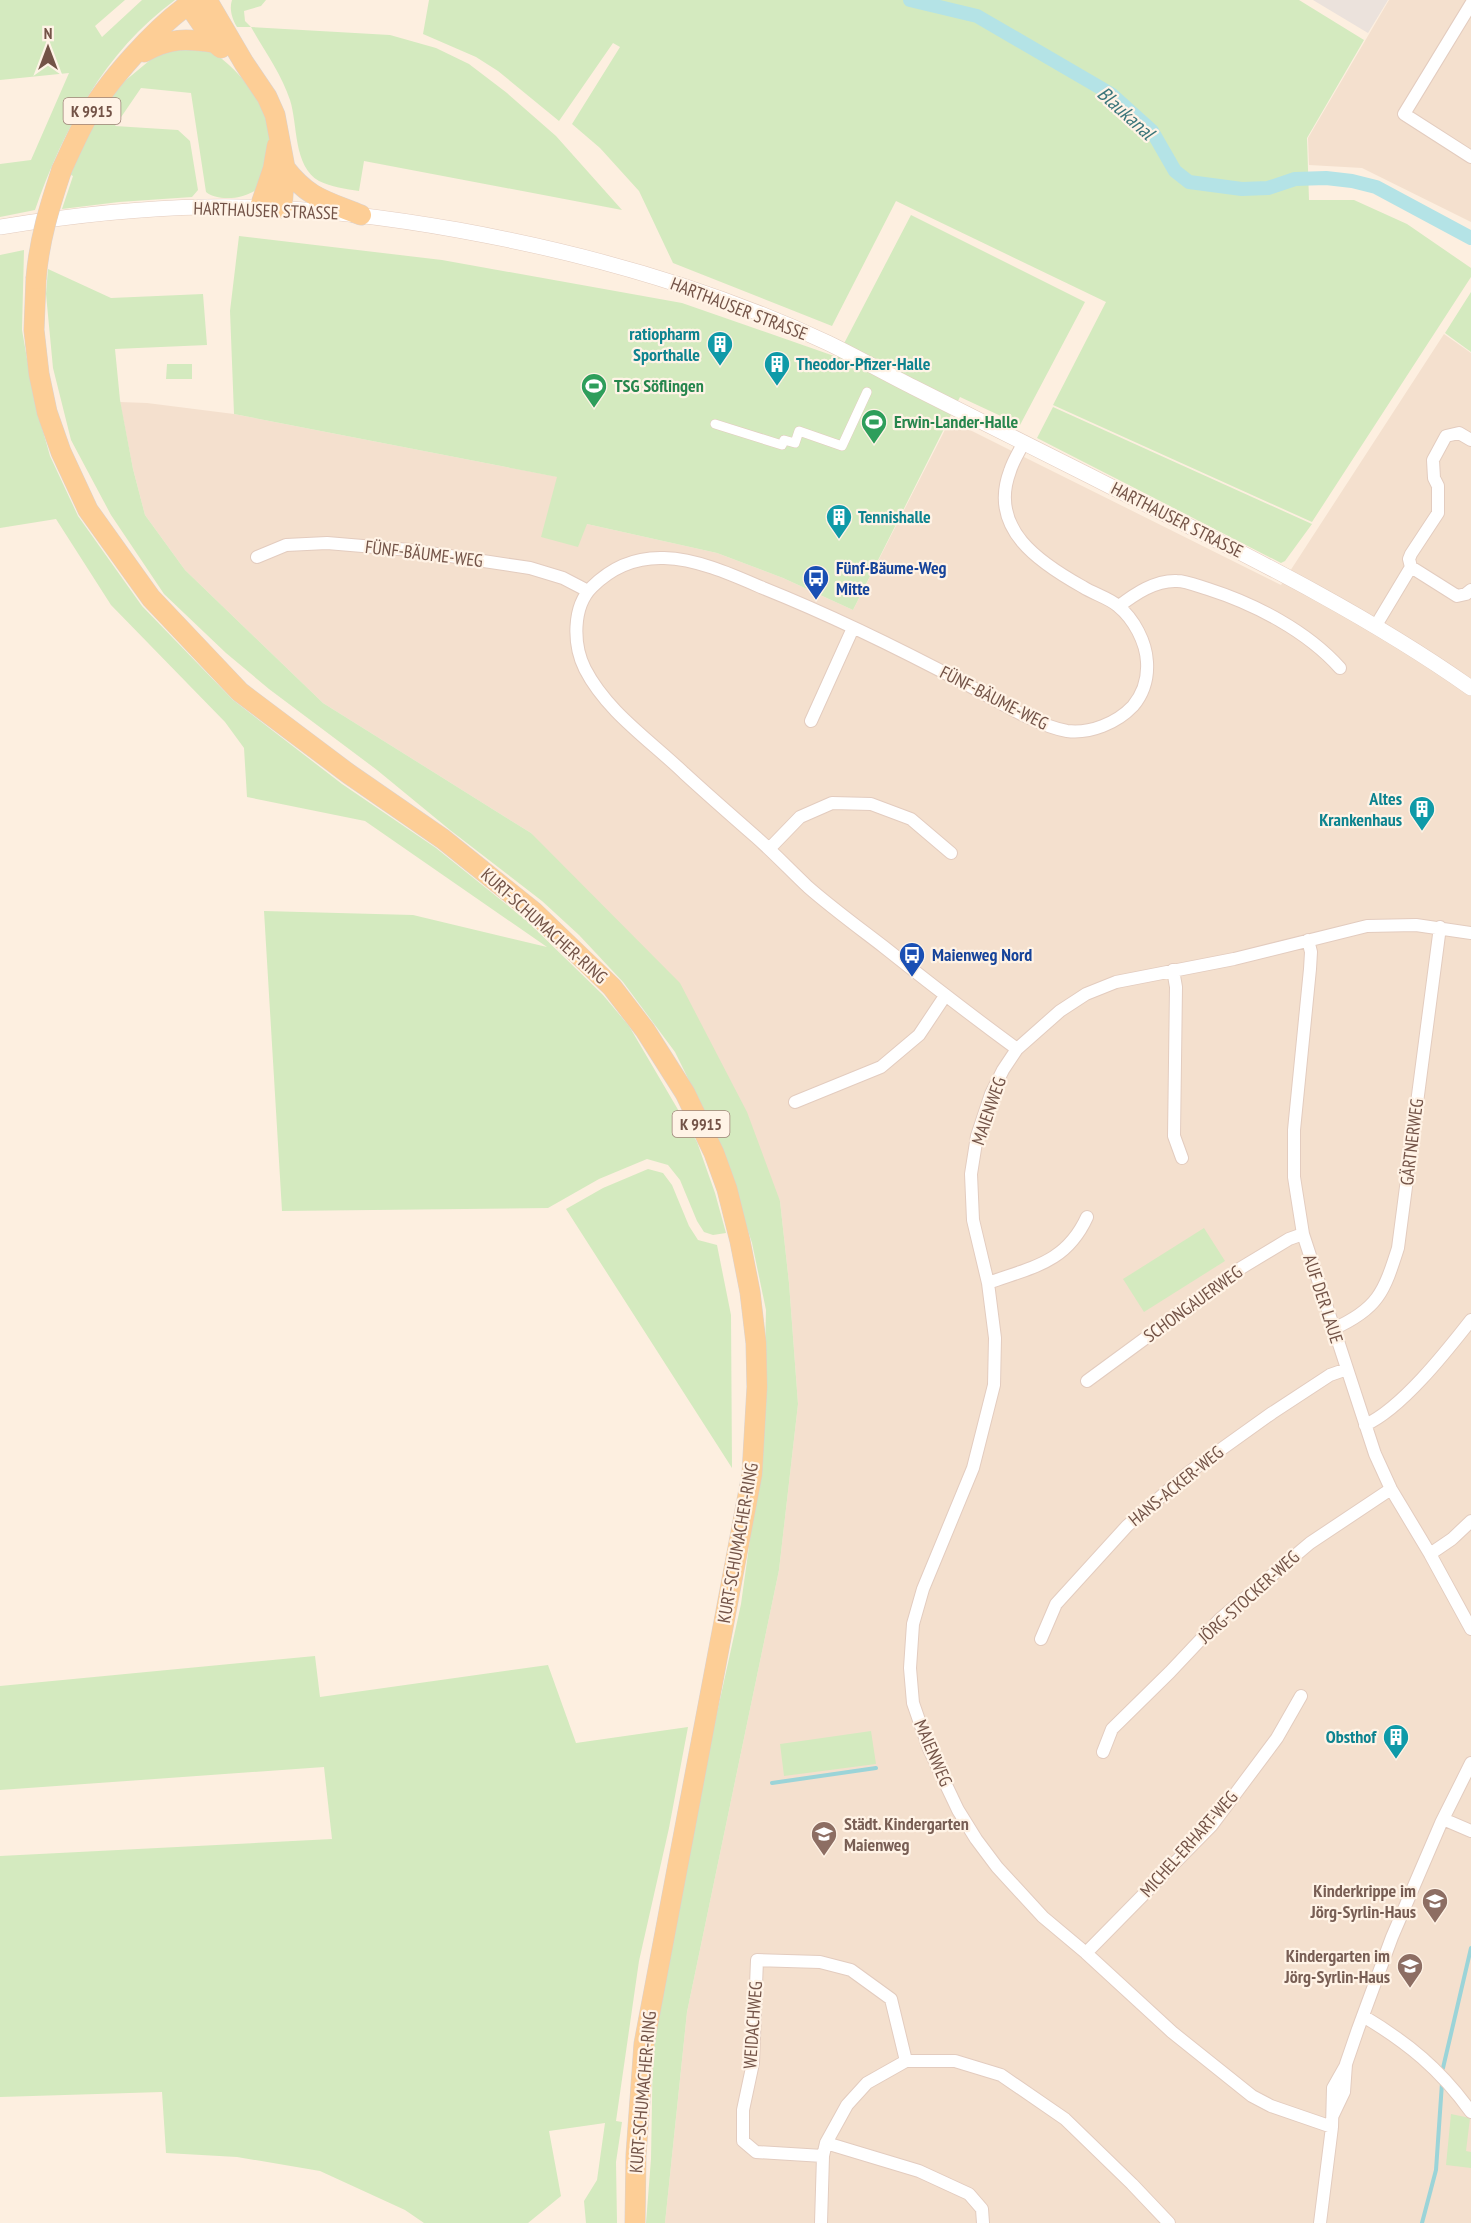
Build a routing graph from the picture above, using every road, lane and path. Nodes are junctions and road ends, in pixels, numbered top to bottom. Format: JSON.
{"nodes":[{"id":1,"x":197,"y":1,"type":"edge"},
{"id":2,"x":1468,"y":4,"type":"edge"},
{"id":3,"x":215,"y":43,"type":"junction"},
{"id":4,"x":131,"y":59,"type":"junction"},
{"id":5,"x":243,"y":63,"type":"junction"},
{"id":6,"x":279,"y":138,"type":"junction"},
{"id":7,"x":1471,"y":157,"type":"edge"},
{"id":8,"x":285,"y":168,"type":"junction"},
{"id":9,"x":260,"y":207,"type":"junction"},
{"id":10,"x":282,"y":208,"type":"junction"},
{"id":11,"x":361,"y":215,"type":"junction"},
{"id":12,"x":0,"y":227,"type":"edge"},
{"id":13,"x":867,"y":392,"type":"dead end"},
{"id":14,"x":715,"y":424,"type":"dead end"},
{"id":15,"x":1471,"y":440,"type":"edge"},
{"id":16,"x":1024,"y":442,"type":"junction"},
{"id":17,"x":257,"y":557,"type":"dead end"},
{"id":18,"x":1411,"y":567,"type":"junction"},
{"id":19,"x":1471,"y":590,"type":"edge"},
{"id":20,"x":588,"y":591,"type":"junction"},
{"id":21,"x":1119,"y":606,"type":"junction"},
{"id":22,"x":1375,"y":627,"type":"junction"},
{"id":23,"x":854,"y":628,"type":"junction"},
{"id":24,"x":1340,"y":668,"type":"dead end"},
{"id":25,"x":1471,"y":688,"type":"edge"},
{"id":26,"x":811,"y":721,"type":"dead end"},
{"id":27,"x":769,"y":849,"type":"junction"},
{"id":28,"x":951,"y":853,"type":"dead end"},
{"id":29,"x":1440,"y":927,"type":"junction"},
{"id":30,"x":1471,"y":933,"type":"edge"},
{"id":31,"x":1308,"y":940,"type":"junction"},
{"id":32,"x":1173,"y":970,"type":"junction"},
{"id":33,"x":945,"y":996,"type":"junction"},
{"id":34,"x":1017,"y":1049,"type":"junction"},
{"id":35,"x":795,"y":1102,"type":"dead end"},
{"id":36,"x":1182,"y":1158,"type":"dead end"},
{"id":37,"x":1088,"y":1217,"type":"dead end"},
{"id":38,"x":1303,"y":1234,"type":"junction"},
{"id":39,"x":988,"y":1283,"type":"junction"},
{"id":40,"x":1471,"y":1320,"type":"edge"},
{"id":41,"x":1334,"y":1329,"type":"junction"},
{"id":42,"x":1347,"y":1370,"type":"junction"},
{"id":43,"x":1087,"y":1381,"type":"dead end"},
{"id":44,"x":1365,"y":1425,"type":"junction"},
{"id":45,"x":1391,"y":1489,"type":"junction"},
{"id":46,"x":1471,"y":1521,"type":"edge"},
{"id":47,"x":1430,"y":1554,"type":"junction"},
{"id":48,"x":1471,"y":1629,"type":"edge"},
{"id":49,"x":1041,"y":1639,"type":"dead end"},
{"id":50,"x":1301,"y":1696,"type":"dead end"},
{"id":51,"x":1103,"y":1752,"type":"dead end"},
{"id":52,"x":1471,"y":1763,"type":"edge"},
{"id":53,"x":1443,"y":1819,"type":"junction"},
{"id":54,"x":1471,"y":1831,"type":"edge"},
{"id":55,"x":1086,"y":1953,"type":"junction"},
{"id":56,"x":1363,"y":2016,"type":"junction"},
{"id":57,"x":906,"y":2061,"type":"junction"},
{"id":58,"x":1470,"y":2109,"type":"edge"},
{"id":59,"x":1333,"y":2121,"type":"junction"},
{"id":60,"x":826,"y":2143,"type":"junction"},
{"id":61,"x":823,"y":2156,"type":"junction"},
{"id":62,"x":635,"y":2223,"type":"edge"},
{"id":63,"x":821,"y":2223,"type":"edge"},
{"id":64,"x":983,"y":2223,"type":"edge"},
{"id":65,"x":1168,"y":2223,"type":"edge"},
{"id":66,"x":1320,"y":2223,"type":"edge"}],
"edges":[{"from":1,"to":3,"type":"main road","number":"K 9915"},
{"from":1,"to":4,"type":"main road","name":"KURT-SCHUMACHER-RING","number":"K 9915"},
{"from":1,"to":5,"type":"main road","number":"K 9915"},
{"from":2,"to":7,"type":"street"},
{"from":3,"to":4,"type":"main road","number":"K 9915"},
{"from":3,"to":5,"type":"main road","number":"K 9915"},
{"from":4,"to":62,"type":"main road","name":"KURT-SCHUMACHER-RING","number":"K 9915","bridge":true},
{"from":5,"to":6,"type":"main road","number":"K 9915"},
{"from":6,"to":8,"type":"main road","number":"K 9915"},
{"from":6,"to":9,"type":"main road","number":"K 9915"},
{"from":8,"to":10,"type":"main road","number":"K 9915"},
{"from":8,"to":11,"type":"main road"},
{"from":9,"to":10,"type":"street","name":"HARTHAUSER STRASSE"},
{"from":9,"to":12,"type":"street","name":"HARTHAUSER STRASSE"},
{"from":10,"to":11,"type":"street","name":"HARTHAUSER STRASSE"},
{"from":11,"to":16,"type":"street","name":"HARTHAUSER STRASSE"},
{"from":13,"to":14,"type":"street"},
{"from":15,"to":18,"type":"street"},
{"from":16,"to":21,"type":"street","name":"FÜNF-BÄUME-WEG"},
{"from":16,"to":22,"type":"street","name":"HARTHAUSER STRASSE"},
{"from":17,"to":20,"type":"street","name":"FÜNF-BÄUME-WEG"},
{"from":18,"to":19,"type":"street"},
{"from":18,"to":22,"type":"street"},
{"from":20,"to":23,"type":"street","name":"FÜNF-BÄUME-WEG"},
{"from":20,"to":27,"type":"street","name":"FÜNF-BÄUME-WEG"},
{"from":21,"to":23,"type":"street","name":"FÜNF-BÄUME-WEG"},
{"from":21,"to":24,"type":"street"},
{"from":22,"to":25,"type":"street","name":"HARTHAUSER STRASSE"},
{"from":23,"to":26,"type":"street"},
{"from":27,"to":28,"type":"street"},
{"from":27,"to":33,"type":"street","name":"FÜNF-BÄUME-WEG"},
{"from":29,"to":30,"type":"street","name":"MAIENWEG"},
{"from":29,"to":31,"type":"street","name":"MAIENWEG"},
{"from":29,"to":41,"type":"street","name":"GÄRTNERWEG"},
{"from":31,"to":32,"type":"street","name":"MAIENWEG"},
{"from":31,"to":38,"type":"street","name":"AUF DER LAUE"},
{"from":32,"to":34,"type":"street","name":"MAIENWEG"},
{"from":32,"to":36,"type":"street"},
{"from":33,"to":34,"type":"street","name":"FÜNF-BÄUME-WEG"},
{"from":33,"to":35,"type":"street"},
{"from":34,"to":39,"type":"street","name":"MAIENWEG"},
{"from":37,"to":39,"type":"street"},
{"from":38,"to":41,"type":"street","name":"AUF DER LAUE"},
{"from":38,"to":43,"type":"street","name":"SCHONGAUERWEG"},
{"from":39,"to":55,"type":"street","name":"MAIENWEG"},
{"from":40,"to":44,"type":"street"},
{"from":41,"to":42,"type":"street","name":"AUF DER LAUE"},
{"from":42,"to":44,"type":"street","name":"AUF DER LAUE"},
{"from":42,"to":49,"type":"street","name":"HANS-ACKER-WEG"},
{"from":44,"to":45,"type":"street","name":"AUF DER LAUE"},
{"from":45,"to":47,"type":"street","name":"AUF DER LAUE"},
{"from":45,"to":51,"type":"street","name":"JÖRG-STOCKER-WEG"},
{"from":46,"to":47,"type":"street"},
{"from":47,"to":48,"type":"street","name":"AUF DER LAUE"},
{"from":50,"to":55,"type":"street","name":"MICHEL-ERHART-WEG"},
{"from":52,"to":53,"type":"street"},
{"from":53,"to":54,"type":"street"},
{"from":53,"to":56,"type":"street"},
{"from":55,"to":59,"type":"street","name":"MAIENWEG"},
{"from":56,"to":58,"type":"street"},
{"from":56,"to":59,"type":"street"},
{"from":57,"to":60,"type":"street"},
{"from":57,"to":61,"type":"street","name":"WEIDACHWEG"},
{"from":57,"to":65,"type":"street"},
{"from":59,"to":66,"type":"street"},
{"from":60,"to":61,"type":"street"},
{"from":60,"to":64,"type":"street"},
{"from":61,"to":63,"type":"street"}]}
